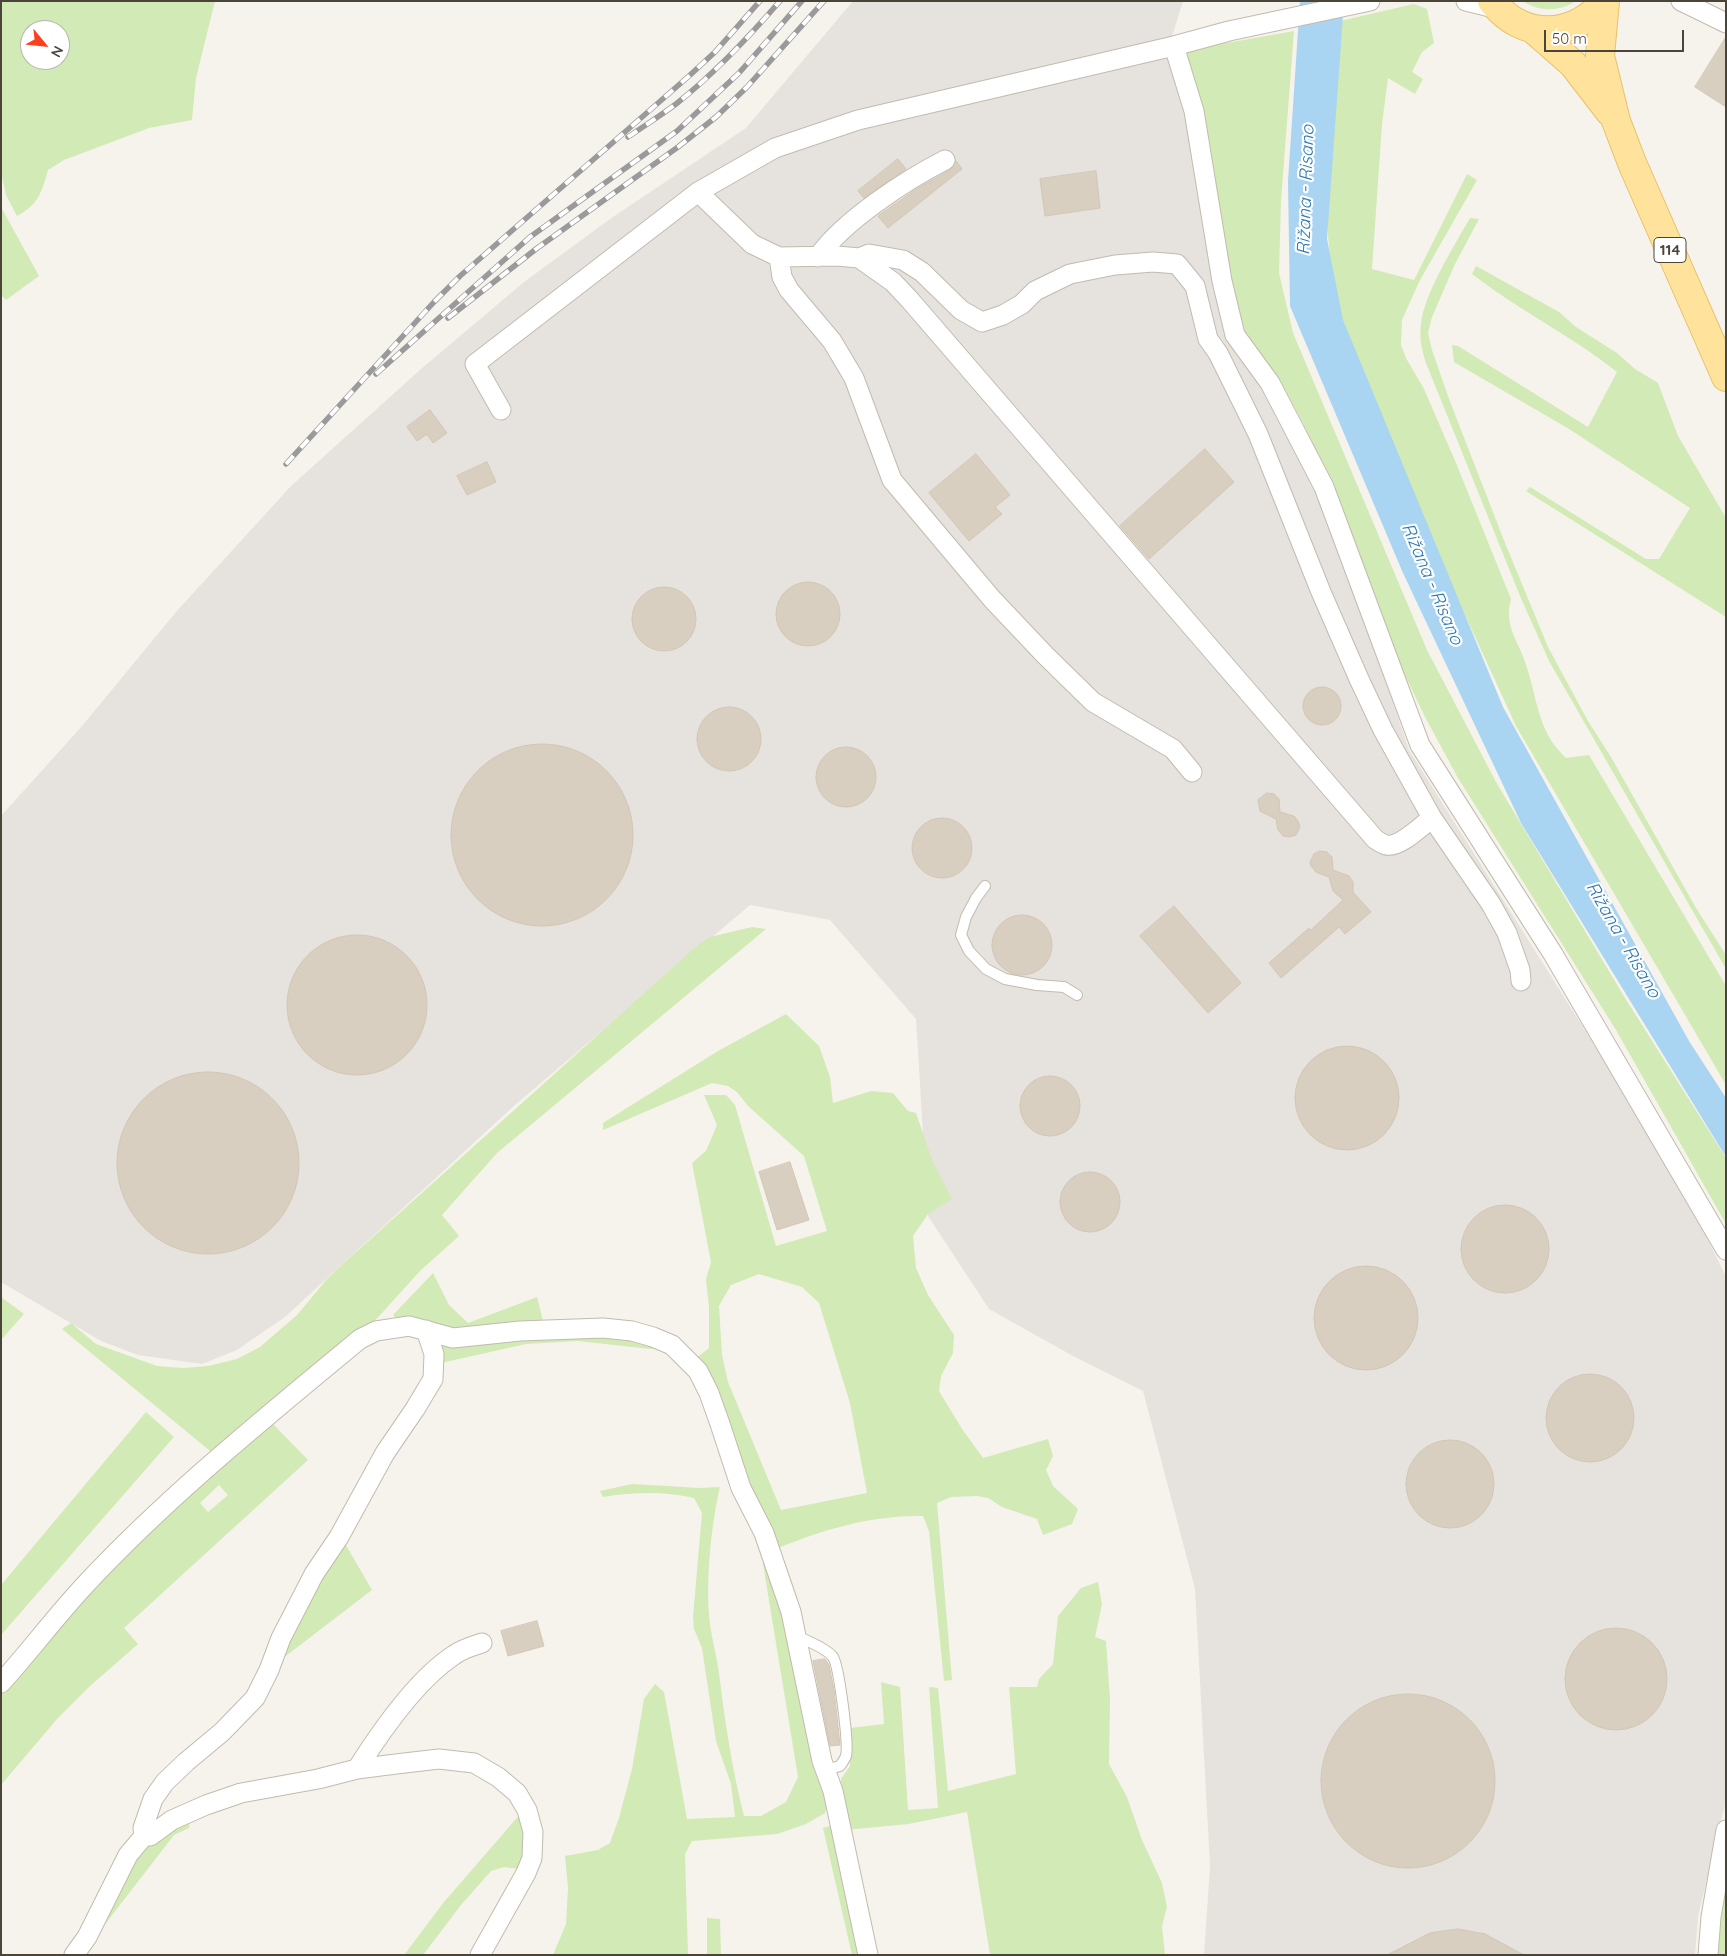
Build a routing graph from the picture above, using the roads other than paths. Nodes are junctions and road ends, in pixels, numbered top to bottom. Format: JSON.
{"nodes":[{"id":1,"x":1370,"y":1,"type":"edge"},
{"id":2,"x":1466,"y":1,"type":"edge"},
{"id":3,"x":1605,"y":1,"type":"edge"},
{"id":4,"x":1681,"y":1,"type":"edge"},
{"id":5,"x":1495,"y":5,"type":"edge"},
{"id":6,"x":1726,"y":23,"type":"edge"},
{"id":7,"x":1533,"y":29,"type":"junction"},
{"id":8,"x":1174,"y":46,"type":"junction"},
{"id":9,"x":1616,"y":121,"type":"junction"},
{"id":10,"x":944,"y":160,"type":"dead end"},
{"id":11,"x":698,"y":192,"type":"junction"},
{"id":12,"x":828,"y":252,"type":"junction"},
{"id":13,"x":779,"y":257,"type":"junction"},
{"id":14,"x":859,"y":258,"type":"junction"},
{"id":15,"x":1726,"y":377,"type":"edge"},
{"id":16,"x":501,"y":410,"type":"dead end"},
{"id":17,"x":1192,"y":772,"type":"dead end"},
{"id":18,"x":1432,"y":818,"type":"junction"},
{"id":19,"x":985,"y":886,"type":"dead end"},
{"id":20,"x":1521,"y":981,"type":"dead end"},
{"id":21,"x":1077,"y":995,"type":"dead end"},
{"id":22,"x":1726,"y":1250,"type":"edge"},
{"id":23,"x":426,"y":1330,"type":"junction"},
{"id":24,"x":796,"y":1636,"type":"junction"},
{"id":25,"x":482,"y":1643,"type":"dead end"},
{"id":26,"x":1,"y":1683,"type":"edge"},
{"id":27,"x":357,"y":1769,"type":"junction"},
{"id":28,"x":825,"y":1770,"type":"junction"},
{"id":29,"x":1726,"y":1830,"type":"edge"},
{"id":30,"x":144,"y":1836,"type":"junction"},
{"id":31,"x":74,"y":1955,"type":"edge"},
{"id":32,"x":480,"y":1955,"type":"edge"},
{"id":33,"x":868,"y":1955,"type":"edge"},
{"id":34,"x":1708,"y":1955,"type":"edge"}],
"edges":[{"from":1,"to":8,"type":"street"},
{"from":2,"to":5,"type":"street"},
{"from":3,"to":7,"type":"main road","number":"114"},
{"from":3,"to":9,"type":"main road","number":"114"},
{"from":4,"to":6,"type":"street"},
{"from":5,"to":7,"type":"main road","number":"114"},
{"from":7,"to":9,"type":"main road","number":"114"},
{"from":8,"to":11,"type":"street"},
{"from":8,"to":22,"type":"street"},
{"from":9,"to":15,"type":"main road","number":"114"},
{"from":10,"to":12,"type":"street"},
{"from":11,"to":13,"type":"street"},
{"from":11,"to":16,"type":"street"},
{"from":12,"to":13,"type":"street"},
{"from":12,"to":14,"type":"street"},
{"from":13,"to":17,"type":"street"},
{"from":14,"to":18,"type":"street"},
{"from":14,"to":18,"type":"street"},
{"from":18,"to":20,"type":"street"},
{"from":19,"to":21,"type":"lane"},
{"from":23,"to":24,"type":"street"},
{"from":23,"to":26,"type":"street"},
{"from":23,"to":30,"type":"street"},
{"from":24,"to":28,"type":"street"},
{"from":24,"to":28,"type":"lane"},
{"from":25,"to":27,"type":"street"},
{"from":27,"to":30,"type":"street"},
{"from":27,"to":32,"type":"street"},
{"from":28,"to":33,"type":"street"},
{"from":29,"to":34,"type":"street"},
{"from":30,"to":31,"type":"street"}]}
